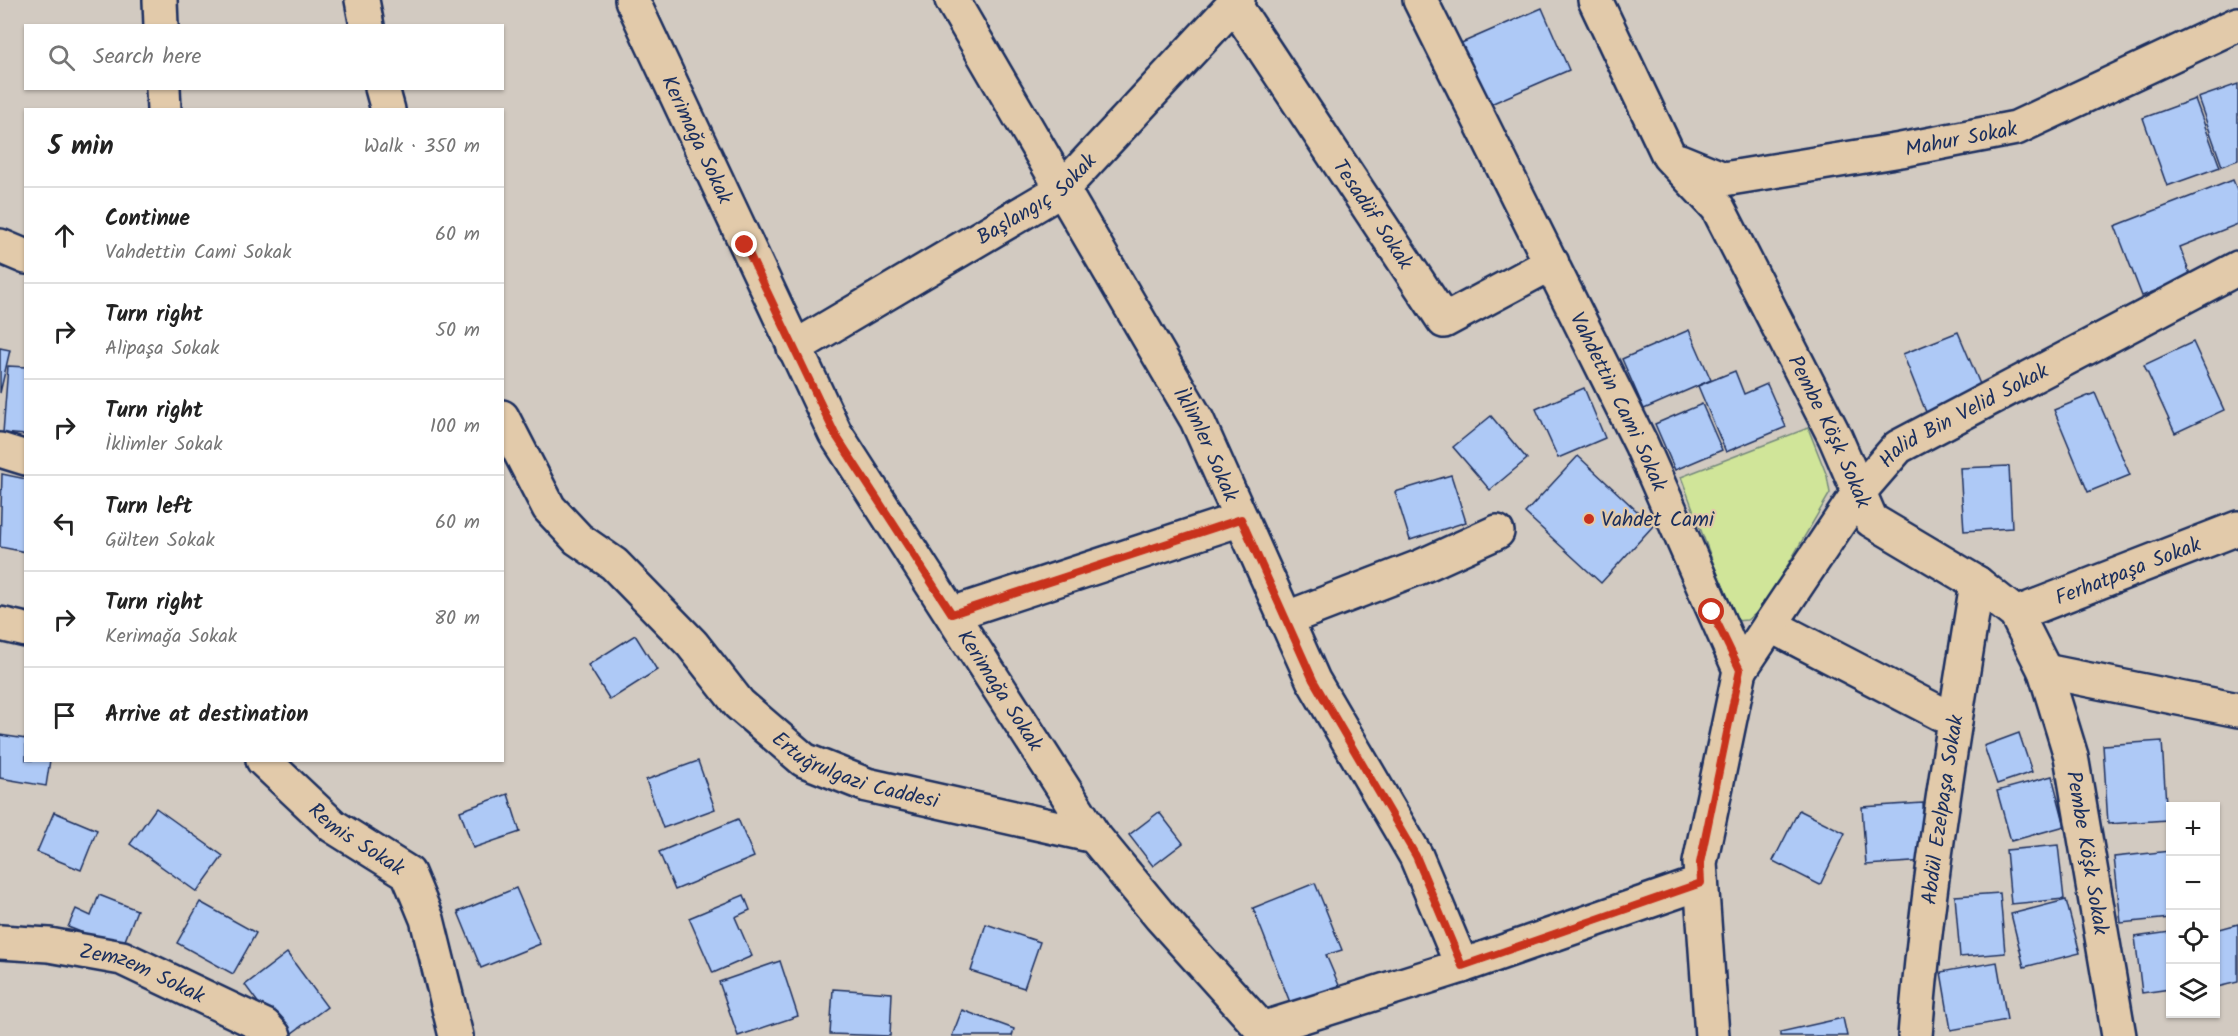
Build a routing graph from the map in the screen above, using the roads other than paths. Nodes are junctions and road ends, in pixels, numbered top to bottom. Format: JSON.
{"nodes":[{"id":1,"x":160,"y":0,"type":"edge"},
{"id":2,"x":362,"y":0,"type":"edge"},
{"id":3,"x":632,"y":0,"type":"edge"},
{"id":4,"x":952,"y":0,"type":"edge"},
{"id":5,"x":1420,"y":0,"type":"edge"},
{"id":6,"x":1595,"y":0,"type":"edge"},
{"id":7,"x":1236,"y":2,"type":"edge"},
{"id":8,"x":161,"y":24,"type":"edge"},
{"id":9,"x":367,"y":24,"type":"edge"},
{"id":10,"x":2238,"y":24,"type":"edge"},
{"id":11,"x":163,"y":90,"type":"edge"},
{"id":12,"x":382,"y":90,"type":"edge"},
{"id":13,"x":164,"y":108,"type":"edge"},
{"id":14,"x":387,"y":108,"type":"edge"},
{"id":15,"x":1669,"y":156,"type":"junction"},
{"id":16,"x":1061,"y":190,"type":"junction"},
{"id":17,"x":0,"y":246,"type":"edge"},
{"id":18,"x":24,"y":256,"type":"edge"},
{"id":19,"x":1552,"y":263,"type":"junction"},
{"id":20,"x":2238,"y":268,"type":"edge"},
{"id":21,"x":794,"y":348,"type":"junction"},
{"id":22,"x":504,"y":421,"type":"edge"},
{"id":23,"x":0,"y":450,"type":"edge"},
{"id":24,"x":24,"y":457,"type":"edge"},
{"id":25,"x":1859,"y":492,"type":"junction"},
{"id":26,"x":1241,"y":519,"type":"junction"},
{"id":27,"x":2238,"y":528,"type":"edge"},
{"id":28,"x":1497,"y":532,"type":"dead end"},
{"id":29,"x":1977,"y":583,"type":"junction"},
{"id":30,"x":952,"y":614,"type":"junction"},
{"id":31,"x":2016,"y":614,"type":"junction"},
{"id":32,"x":1285,"y":619,"type":"junction"},
{"id":33,"x":0,"y":624,"type":"edge"},
{"id":34,"x":1770,"y":626,"type":"junction"},
{"id":35,"x":24,"y":630,"type":"edge"},
{"id":36,"x":1740,"y":670,"type":"junction"},
{"id":37,"x":2045,"y":671,"type":"junction"},
{"id":38,"x":2238,"y":710,"type":"edge"},
{"id":39,"x":1955,"y":721,"type":"junction"},
{"id":40,"x":265,"y":762,"type":"edge"},
{"id":41,"x":1094,"y":836,"type":"junction"},
{"id":42,"x":1701,"y":883,"type":"junction"},
{"id":43,"x":0,"y":942,"type":"edge"},
{"id":44,"x":1462,"y":966,"type":"junction"},
{"id":45,"x":1265,"y":1033,"type":"edge"},
{"id":46,"x":274,"y":1036,"type":"edge"},
{"id":47,"x":456,"y":1036,"type":"edge"},
{"id":48,"x":1712,"y":1036,"type":"edge"},
{"id":49,"x":1915,"y":1036,"type":"edge"},
{"id":50,"x":2119,"y":1036,"type":"edge"}],
"edges":[{"from":1,"to":8,"type":"street"},
{"from":2,"to":9,"type":"street"},
{"from":3,"to":21,"type":"street","name":"Kerimağa Sokak"},
{"from":4,"to":16,"type":"street","name":"İklimler Sokak"},
{"from":5,"to":19,"type":"street","name":"Vahdettin Cami Sokak"},
{"from":6,"to":15,"type":"street","name":"Pembe Köşk Sokak"},
{"from":7,"to":16,"type":"street","name":"Başlangıç Sokak"},
{"from":7,"to":19,"type":"street","name":"Tesadüf Sokak"},
{"from":10,"to":15,"type":"street","name":"Mahur Sokak"},
{"from":11,"to":13,"type":"street"},
{"from":12,"to":14,"type":"street"},
{"from":15,"to":25,"type":"street","name":"Pembe Köşk Sokak"},
{"from":16,"to":21,"type":"street","name":"Başlangıç Sokak"},
{"from":16,"to":26,"type":"street","name":"İklimler Sokak"},
{"from":17,"to":18,"type":"street"},
{"from":19,"to":36,"type":"street","name":"Vahdettin Cami Sokak"},
{"from":20,"to":25,"type":"street","name":"Halid Bin Velid Sokak"},
{"from":21,"to":30,"type":"street","name":"Kerimağa Sokak"},
{"from":22,"to":41,"type":"street","name":"Ertuğrulgazi Caddesi"},
{"from":23,"to":24,"type":"street"},
{"from":25,"to":29,"type":"street","name":"Pembe Köşk Sokak"},
{"from":25,"to":34,"type":"street","name":"Halid Bin Velid Sokak"},
{"from":26,"to":30,"type":"street"},
{"from":26,"to":32,"type":"street","name":"İklimler Sokak"},
{"from":27,"to":31,"type":"street","name":"Ferhatpaşa Sokak"},
{"from":28,"to":32,"type":"street"},
{"from":29,"to":31,"type":"street","name":"Pembe Köşk Sokak"},
{"from":29,"to":39,"type":"street","name":"Abdül Ezelpaşa Sokak"},
{"from":30,"to":41,"type":"street","name":"Kerimağa Sokak"},
{"from":31,"to":37,"type":"street","name":"Pembe Köşk Sokak"},
{"from":32,"to":44,"type":"street","name":"İklimler Sokak"},
{"from":33,"to":35,"type":"street"},
{"from":34,"to":36,"type":"street","name":"Halid Bin Velid Sokak"},
{"from":34,"to":39,"type":"street"},
{"from":36,"to":42,"type":"street"},
{"from":37,"to":38,"type":"street"},
{"from":37,"to":50,"type":"street","name":"Pembe Köşk Sokak"},
{"from":39,"to":49,"type":"street","name":"Abdül Ezelpaşa Sokak"},
{"from":40,"to":47,"type":"street","name":"Remis Sokak"},
{"from":41,"to":45,"type":"street"},
{"from":42,"to":44,"type":"street"},
{"from":42,"to":48,"type":"street"},
{"from":43,"to":46,"type":"street","name":"Zemzem Sokak"},
{"from":44,"to":45,"type":"street"}]}
